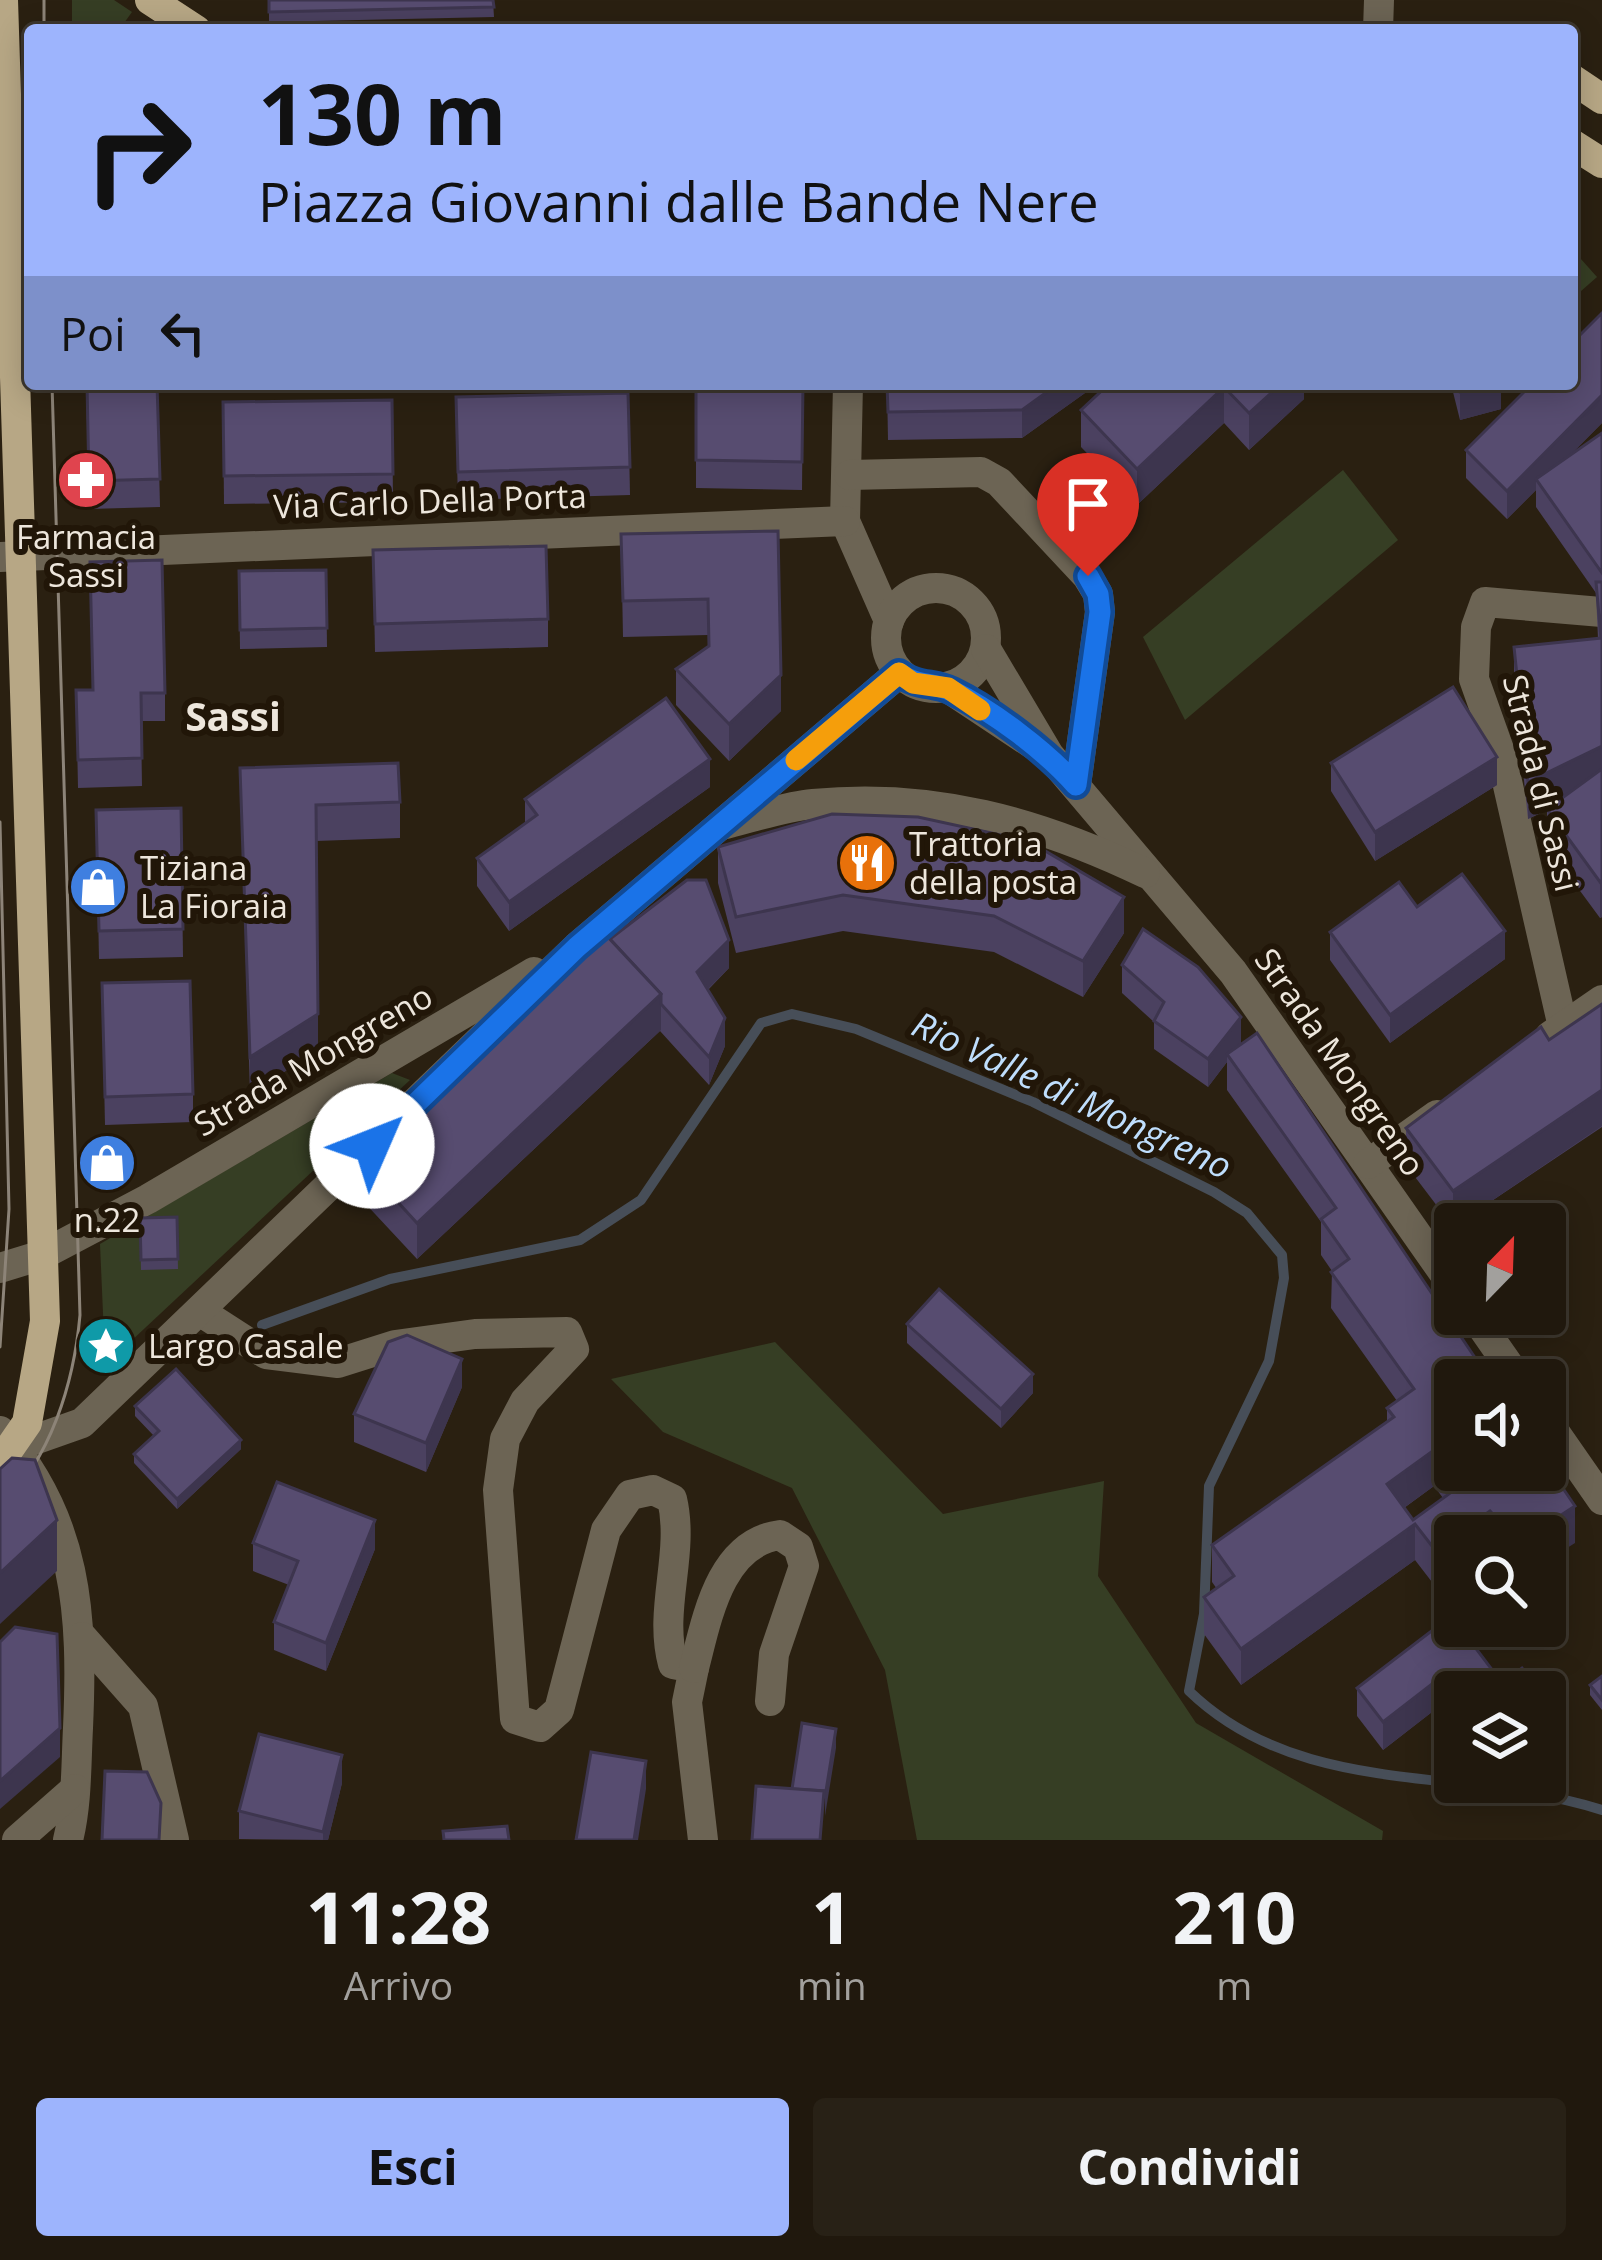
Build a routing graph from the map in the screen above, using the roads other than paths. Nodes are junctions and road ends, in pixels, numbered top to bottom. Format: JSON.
{"nodes":[{"id":1,"x":3,"y":0,"type":"edge"},
{"id":2,"x":149,"y":0,"type":"edge"},
{"id":3,"x":182,"y":16,"type":"edge"},
{"id":4,"x":16,"y":69,"type":"edge"},
{"id":5,"x":21,"y":303,"type":"edge"},
{"id":6,"x":848,"y":390,"type":"edge"},
{"id":7,"x":849,"y":475,"type":"junction"},
{"id":8,"x":849,"y":532,"type":"junction"},
{"id":9,"x":9,"y":555,"type":"edge"},
{"id":10,"x":920,"y":591,"type":"junction"},
{"id":11,"x":1602,"y":612,"type":"edge"},
{"id":12,"x":889,"y":621,"type":"junction"},
{"id":13,"x":986,"y":649,"type":"junction"},
{"id":14,"x":899,"y":673,"type":"junction"},
{"id":15,"x":948,"y":688,"type":"junction"},
{"id":16,"x":1049,"y":754,"type":"junction"},
{"id":17,"x":1076,"y":785,"type":"junction"},
{"id":18,"x":716,"y":827,"type":"junction"},
{"id":19,"x":1161,"y":881,"type":"junction"},
{"id":20,"x":577,"y":947,"type":"junction"},
{"id":21,"x":1602,"y":1000,"type":"edge"},
{"id":22,"x":1563,"y":1028,"type":"junction"},
{"id":23,"x":1524,"y":1054,"type":"edge"},
{"id":24,"x":1466,"y":1096,"type":"edge"},
{"id":25,"x":1368,"y":1164,"type":"junction"},
{"id":26,"x":42,"y":1255,"type":"junction"},
{"id":27,"x":1434,"y":1258,"type":"edge"},
{"id":28,"x":0,"y":1268,"type":"edge"},
{"id":29,"x":201,"y":1312,"type":"junction"},
{"id":30,"x":5,"y":1446,"type":"edge"},
{"id":31,"x":1566,"y":1448,"type":"edge"},
{"id":32,"x":1602,"y":1500,"type":"edge"},
{"id":33,"x":82,"y":1636,"type":"junction"},
{"id":34,"x":694,"y":1668,"type":"junction"},
{"id":35,"x":770,"y":1701,"type":"dead end"},
{"id":36,"x":75,"y":1790,"type":"junction"},
{"id":37,"x":17,"y":1840,"type":"edge"},
{"id":38,"x":68,"y":1840,"type":"edge"},
{"id":39,"x":174,"y":1840,"type":"edge"},
{"id":40,"x":703,"y":1840,"type":"edge"}],
"edges":[{"from":1,"to":4,"type":"main road"},
{"from":2,"to":3,"type":"main road"},
{"from":4,"to":5,"type":"main road"},
{"from":5,"to":9,"type":"main road"},
{"from":6,"to":7,"type":"street"},
{"from":7,"to":8,"type":"street"},
{"from":7,"to":17,"type":"street"},
{"from":8,"to":9,"type":"street","name":"Via Carlo Della Porta"},
{"from":8,"to":10,"type":"street"},
{"from":8,"to":12,"type":"street"},
{"from":9,"to":26,"type":"main road"},
{"from":10,"to":12,"type":"street"},
{"from":10,"to":13,"type":"street"},
{"from":11,"to":22,"type":"street","name":"Strada di Sassi"},
{"from":12,"to":14,"type":"street"},
{"from":13,"to":15,"type":"street"},
{"from":13,"to":16,"type":"street"},
{"from":14,"to":15,"type":"street"},
{"from":14,"to":18,"type":"street","name":"Strada Mongreno"},
{"from":15,"to":16,"type":"street"},
{"from":16,"to":17,"type":"street","name":"Strada Mongreno"},
{"from":17,"to":19,"type":"street","name":"Strada Mongreno"},
{"from":18,"to":19,"type":"street","name":"Strada Mongreno"},
{"from":18,"to":20,"type":"street","name":"Strada Mongreno"},
{"from":19,"to":25,"type":"street","name":"Strada Mongreno"},
{"from":20,"to":26,"type":"street","name":"Strada Mongreno"},
{"from":20,"to":29,"type":"street","name":"Strada Mongreno"},
{"from":21,"to":22,"type":"street"},
{"from":22,"to":23,"type":"street"},
{"from":24,"to":25,"type":"street"},
{"from":25,"to":27,"type":"street","name":"Strada Mongreno"},
{"from":26,"to":28,"type":"street"},
{"from":26,"to":30,"type":"main road"},
{"from":29,"to":30,"type":"street"},
{"from":29,"to":34,"type":"street"},
{"from":30,"to":33,"type":"street"},
{"from":31,"to":32,"type":"street"},
{"from":33,"to":36,"type":"street"},
{"from":33,"to":39,"type":"street"},
{"from":34,"to":35,"type":"street"},
{"from":34,"to":40,"type":"street"},
{"from":36,"to":37,"type":"street"},
{"from":36,"to":38,"type":"street"}]}
